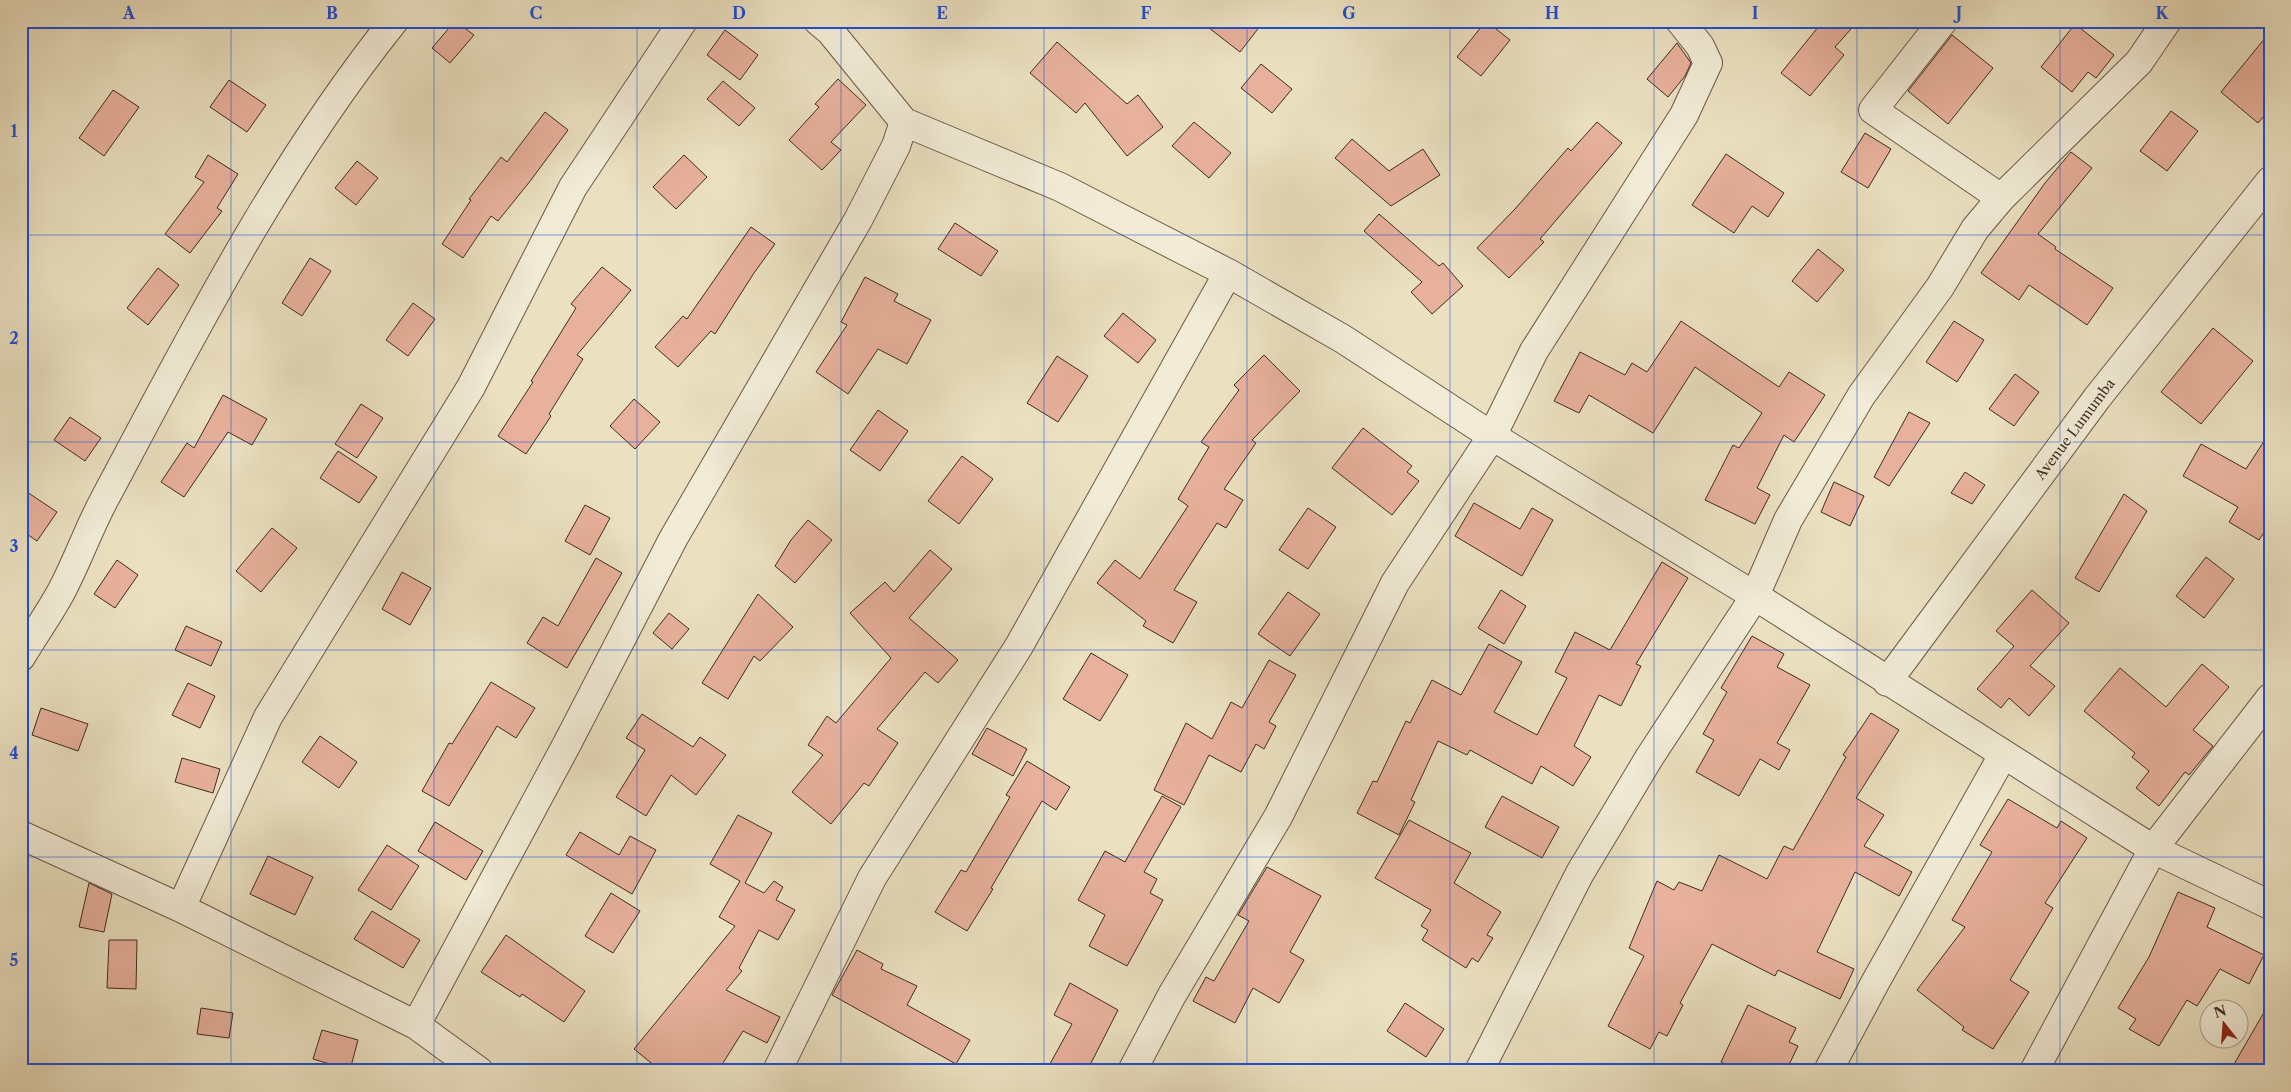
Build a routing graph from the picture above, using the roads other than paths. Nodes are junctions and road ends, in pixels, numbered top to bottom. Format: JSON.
{"nodes":[{"id":1,"x":394,"y":21,"type":"edge"},
{"id":2,"x":683,"y":21,"type":"edge"},
{"id":3,"x":818,"y":21,"type":"edge"},
{"id":4,"x":1680,"y":21,"type":"edge"},
{"id":5,"x":1942,"y":21,"type":"edge"},
{"id":6,"x":2167,"y":21,"type":"edge"},
{"id":7,"x":904,"y":122,"type":"junction"},
{"id":8,"x":2270,"y":182,"type":"edge"},
{"id":9,"x":2002,"y":198,"type":"junction"},
{"id":10,"x":1228,"y":273,"type":"junction"},
{"id":11,"x":1492,"y":436,"type":"junction"},
{"id":12,"x":1755,"y":596,"type":"junction"},
{"id":13,"x":21,"y":657,"type":"edge"},
{"id":14,"x":1887,"y":682,"type":"junction"},
{"id":15,"x":2270,"y":698,"type":"edge"},
{"id":16,"x":2003,"y":755,"type":"junction"},
{"id":17,"x":21,"y":835,"type":"edge"},
{"id":18,"x":2153,"y":849,"type":"junction"},
{"id":19,"x":2270,"y":905,"type":"edge"},
{"id":20,"x":181,"y":908,"type":"junction"},
{"id":21,"x":416,"y":1025,"type":"junction"},
{"id":22,"x":479,"y":1071,"type":"edge"},
{"id":23,"x":778,"y":1071,"type":"edge"},
{"id":24,"x":1132,"y":1071,"type":"edge"},
{"id":25,"x":1480,"y":1071,"type":"edge"},
{"id":26,"x":1828,"y":1071,"type":"edge"},
{"id":27,"x":2034,"y":1071,"type":"edge"}],
"edges":[{"from":1,"to":13,"type":"street"},
{"from":2,"to":20,"type":"street"},
{"from":3,"to":7,"type":"street"},
{"from":4,"to":11,"type":"street"},
{"from":5,"to":9,"type":"street"},
{"from":6,"to":9,"type":"street"},
{"from":7,"to":10,"type":"street"},
{"from":7,"to":21,"type":"street"},
{"from":8,"to":14,"type":"street","name":"Avenue Lumumba"},
{"from":9,"to":12,"type":"street"},
{"from":10,"to":11,"type":"street"},
{"from":10,"to":23,"type":"street"},
{"from":11,"to":12,"type":"street"},
{"from":11,"to":24,"type":"street"},
{"from":12,"to":14,"type":"street"},
{"from":12,"to":25,"type":"street"},
{"from":14,"to":16,"type":"street"},
{"from":15,"to":18,"type":"street"},
{"from":16,"to":18,"type":"street"},
{"from":16,"to":26,"type":"street"},
{"from":17,"to":20,"type":"street"},
{"from":18,"to":19,"type":"street"},
{"from":18,"to":27,"type":"street"},
{"from":20,"to":21,"type":"street"},
{"from":21,"to":22,"type":"street"}]}
